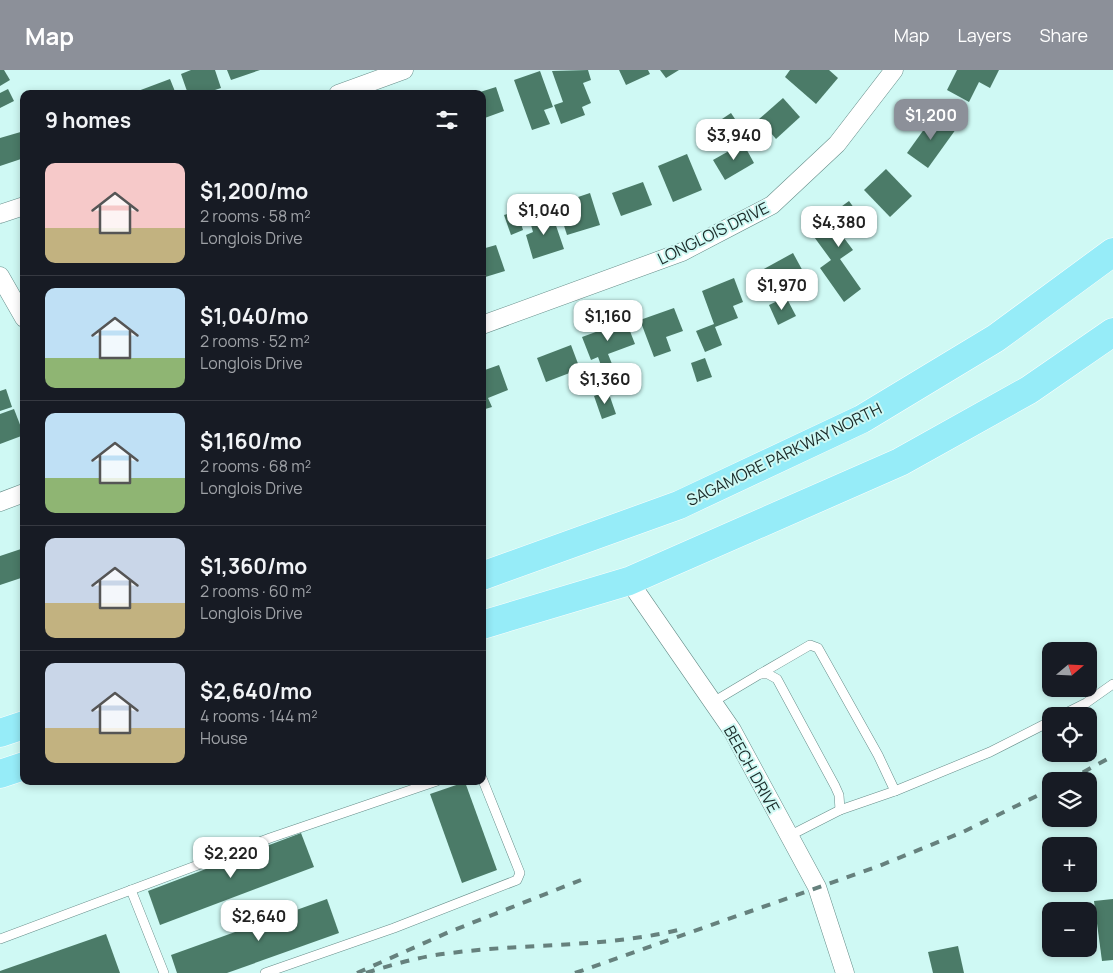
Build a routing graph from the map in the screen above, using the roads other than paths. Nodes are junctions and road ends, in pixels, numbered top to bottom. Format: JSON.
{"nodes":[{"id":1,"x":404,"y":70,"type":"edge"},
{"id":2,"x":894,"y":70,"type":"edge"},
{"id":3,"x":349,"y":90,"type":"edge"},
{"id":4,"x":20,"y":207,"type":"edge"},
{"id":5,"x":0,"y":214,"type":"edge"},
{"id":6,"x":1113,"y":252,"type":"edge"},
{"id":7,"x":0,"y":276,"type":"edge"},
{"id":8,"x":20,"y":311,"type":"edge"},
{"id":9,"x":486,"y":324,"type":"edge"},
{"id":10,"x":1113,"y":332,"type":"edge"},
{"id":11,"x":20,"y":494,"type":"edge"},
{"id":12,"x":0,"y":502,"type":"edge"},
{"id":13,"x":486,"y":575,"type":"edge"},
{"id":14,"x":629,"y":581,"type":"junction"},
{"id":15,"x":486,"y":624,"type":"edge"},
{"id":16,"x":760,"y":674,"type":"junction"},
{"id":17,"x":1113,"y":684,"type":"edge"},
{"id":18,"x":713,"y":702,"type":"junction"},
{"id":19,"x":1078,"y":707,"type":"edge"},
{"id":20,"x":20,"y":726,"type":"edge"},
{"id":21,"x":1042,"y":726,"type":"edge"},
{"id":22,"x":0,"y":733,"type":"edge"},
{"id":23,"x":20,"y":767,"type":"edge"},
{"id":24,"x":0,"y":774,"type":"edge"},
{"id":25,"x":425,"y":785,"type":"edge"},
{"id":26,"x":485,"y":785,"type":"edge"},
{"id":27,"x":895,"y":792,"type":"junction"},
{"id":28,"x":840,"y":810,"type":"junction"},
{"id":29,"x":789,"y":836,"type":"junction"},
{"id":30,"x":131,"y":890,"type":"junction"},
{"id":31,"x":0,"y":939,"type":"edge"},
{"id":32,"x":164,"y":973,"type":"edge"},
{"id":33,"x":265,"y":973,"type":"edge"},
{"id":34,"x":845,"y":973,"type":"edge"}],
"edges":[{"from":1,"to":3,"type":"street"},
{"from":2,"to":9,"type":"street","name":"LONGLOIS DRIVE"},
{"from":4,"to":5,"type":"street"},
{"from":6,"to":13,"type":"main road","name":"SAGAMORE PARKWAY NORTH"},
{"from":7,"to":8,"type":"street"},
{"from":10,"to":14,"type":"main road"},
{"from":11,"to":12,"type":"street"},
{"from":14,"to":15,"type":"main road"},
{"from":14,"to":18,"type":"street","name":"BEECH DRIVE"},
{"from":16,"to":18,"type":"lane"},
{"from":16,"to":27,"type":"lane"},
{"from":16,"to":28,"type":"lane"},
{"from":17,"to":19,"type":"lane"},
{"from":18,"to":29,"type":"street","name":"BEECH DRIVE"},
{"from":20,"to":22,"type":"main road"},
{"from":21,"to":27,"type":"lane"},
{"from":23,"to":24,"type":"main road"},
{"from":25,"to":30,"type":"lane"},
{"from":26,"to":33,"type":"lane"},
{"from":27,"to":28,"type":"lane"},
{"from":28,"to":29,"type":"lane"},
{"from":29,"to":34,"type":"street","name":"BEECH DRIVE"},
{"from":30,"to":31,"type":"lane"},
{"from":30,"to":32,"type":"lane"}]}
